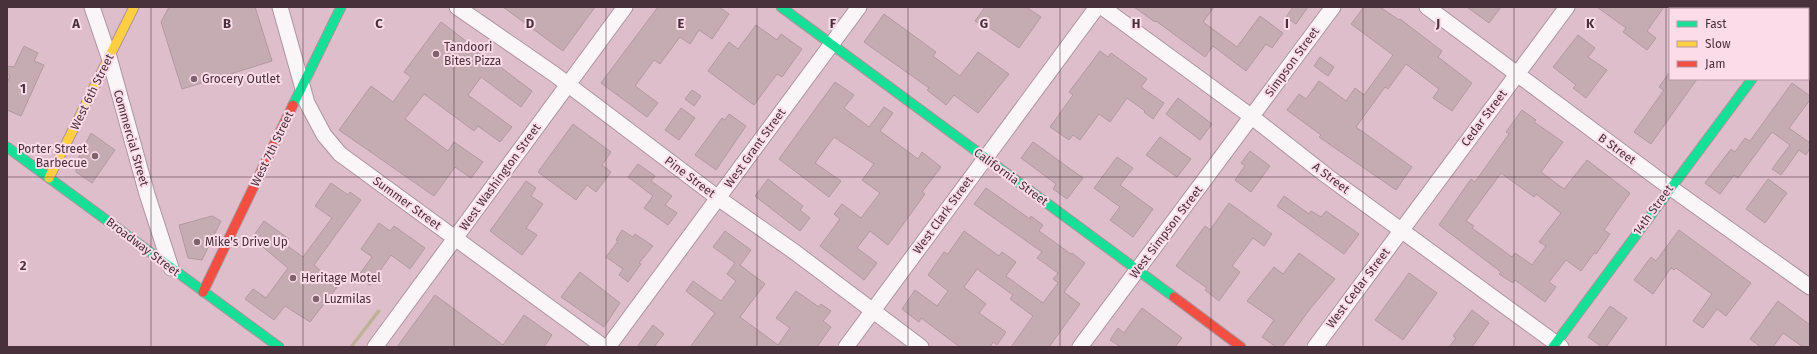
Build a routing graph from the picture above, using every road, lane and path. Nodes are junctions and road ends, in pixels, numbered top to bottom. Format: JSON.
{"nodes":[{"id":1,"x":92,"y":7,"type":"edge"},
{"id":2,"x":134,"y":7,"type":"edge"},
{"id":3,"x":280,"y":7,"type":"edge"},
{"id":4,"x":341,"y":7,"type":"edge"},
{"id":5,"x":457,"y":7,"type":"edge"},
{"id":6,"x":625,"y":7,"type":"edge"},
{"id":7,"x":781,"y":7,"type":"edge"},
{"id":8,"x":859,"y":7,"type":"edge"},
{"id":9,"x":1097,"y":7,"type":"edge"},
{"id":10,"x":1102,"y":7,"type":"edge"},
{"id":11,"x":1333,"y":7,"type":"edge"},
{"id":12,"x":1427,"y":7,"type":"edge"},
{"id":13,"x":1567,"y":7,"type":"edge"},
{"id":14,"x":831,"y":44,"type":"junction"},
{"id":15,"x":109,"y":58,"type":"junction"},
{"id":16,"x":1517,"y":74,"type":"junction"},
{"id":17,"x":1751,"y":80,"type":"edge"},
{"id":18,"x":303,"y":84,"type":"junction"},
{"id":19,"x":568,"y":85,"type":"junction"},
{"id":20,"x":1252,"y":117,"type":"junction"},
{"id":21,"x":7,"y":147,"type":"edge"},
{"id":22,"x":985,"y":158,"type":"junction"},
{"id":23,"x":49,"y":178,"type":"junction"},
{"id":24,"x":1670,"y":188,"type":"junction"},
{"id":25,"x":718,"y":198,"type":"junction"},
{"id":26,"x":1402,"y":229,"type":"junction"},
{"id":27,"x":454,"y":238,"type":"junction"},
{"id":28,"x":171,"y":268,"type":"junction"},
{"id":29,"x":1138,"y":269,"type":"junction"},
{"id":30,"x":1810,"y":287,"type":"edge"},
{"id":31,"x":203,"y":292,"type":"junction"},
{"id":32,"x":872,"y":311,"type":"junction"},
{"id":33,"x":1557,"y":346,"type":"edge"},
{"id":34,"x":279,"y":347,"type":"edge"},
{"id":35,"x":375,"y":347,"type":"edge"},
{"id":36,"x":604,"y":347,"type":"edge"},
{"id":37,"x":608,"y":347,"type":"edge"},
{"id":38,"x":846,"y":347,"type":"edge"},
{"id":39,"x":921,"y":347,"type":"edge"},
{"id":40,"x":1080,"y":347,"type":"edge"},
{"id":41,"x":1241,"y":347,"type":"edge"},
{"id":42,"x":1315,"y":347,"type":"edge"}],
"edges":[{"from":1,"to":15,"type":"street","name":"Commercial Street"},
{"from":2,"to":15,"type":"main road","name":"West 6th Street"},
{"from":3,"to":18,"type":"street","name":"Summer Street"},
{"from":4,"to":18,"type":"main road","name":"West 7th Street"},
{"from":5,"to":19,"type":"street","name":"Pine Street"},
{"from":6,"to":19,"type":"street","name":"West Washington Street"},
{"from":7,"to":14,"type":"main road","name":"California Street"},
{"from":8,"to":14,"type":"street","name":"West Grant Street"},
{"from":9,"to":22,"type":"street","name":"West Clark Street"},
{"from":10,"to":20,"type":"street","name":"A Street"},
{"from":11,"to":20,"type":"street","name":"Simpson Street"},
{"from":12,"to":16,"type":"street","name":"B Street"},
{"from":13,"to":16,"type":"street","name":"Cedar Street"},
{"from":14,"to":22,"type":"main road","name":"California Street"},
{"from":14,"to":25,"type":"street","name":"West Grant Street"},
{"from":15,"to":23,"type":"main road","name":"West 6th Street"},
{"from":15,"to":28,"type":"street","name":"Commercial Street"},
{"from":16,"to":24,"type":"street","name":"B Street"},
{"from":16,"to":26,"type":"street","name":"Cedar Street"},
{"from":17,"to":24,"type":"main road","name":"14th Street"},
{"from":18,"to":27,"type":"street","name":"Summer Street"},
{"from":18,"to":31,"type":"main road","name":"West 7th Street"},
{"from":19,"to":25,"type":"street","name":"Pine Street"},
{"from":19,"to":27,"type":"street","name":"West Washington Street"},
{"from":20,"to":26,"type":"street","name":"A Street"},
{"from":20,"to":29,"type":"street","name":"West Simpson Street"},
{"from":21,"to":23,"type":"main road","name":"Broadway Street"},
{"from":22,"to":29,"type":"main road","name":"California Street"},
{"from":22,"to":32,"type":"street","name":"West Clark Street"},
{"from":23,"to":28,"type":"main road","name":"Broadway Street"},
{"from":24,"to":30,"type":"street","name":"B Street"},
{"from":24,"to":33,"type":"main road","name":"14th Street"},
{"from":25,"to":32,"type":"street","name":"Pine Street"},
{"from":25,"to":37,"type":"street","name":"West Grant Street"},
{"from":26,"to":33,"type":"street","name":"A Street"},
{"from":26,"to":42,"type":"street","name":"West Cedar Street"},
{"from":27,"to":35,"type":"street","name":"West Washington Street"},
{"from":27,"to":36,"type":"street","name":"Summer Street"},
{"from":28,"to":31,"type":"main road","name":"Broadway Street"},
{"from":29,"to":40,"type":"street","name":"West Simpson Street"},
{"from":29,"to":41,"type":"main road","name":"California Street"},
{"from":31,"to":34,"type":"main road","name":"Broadway Street"},
{"from":32,"to":38,"type":"street","name":"West Clark Street"},
{"from":32,"to":39,"type":"street","name":"Pine Street"}]}
